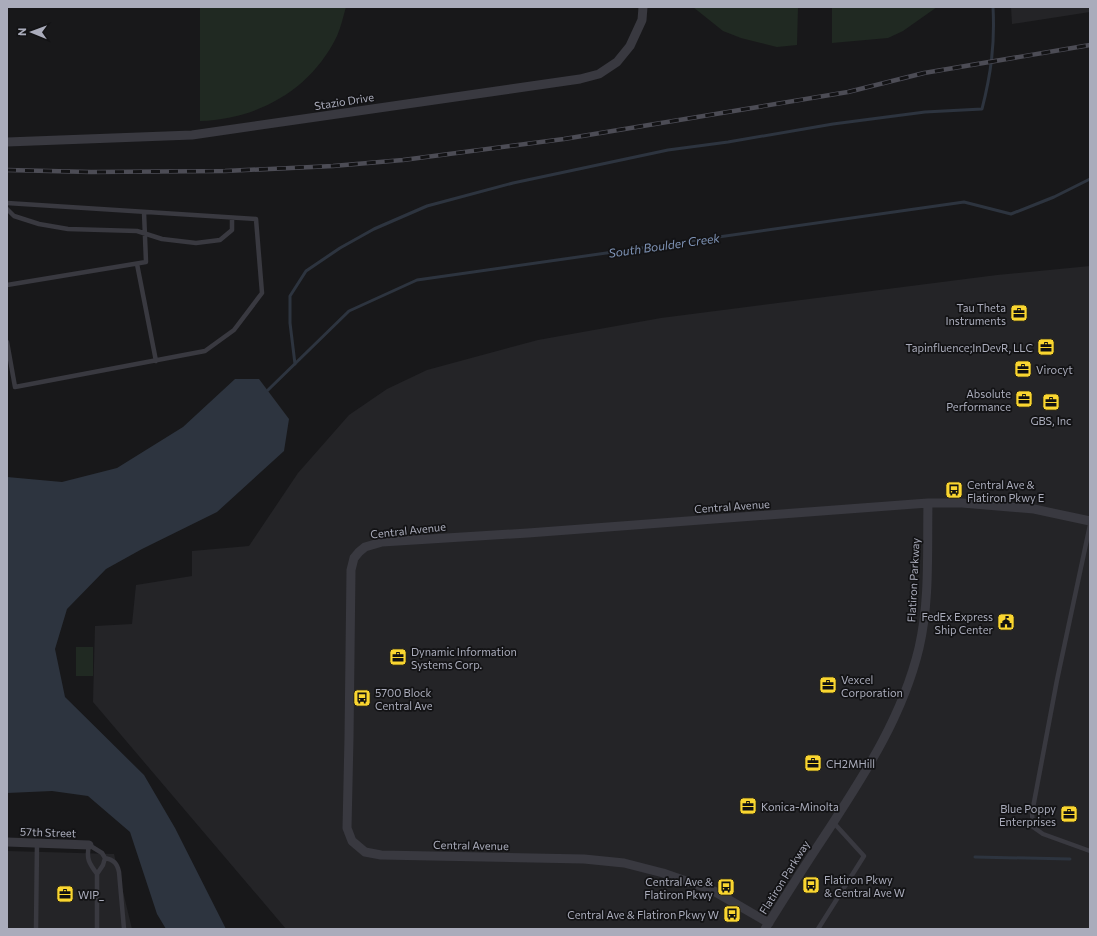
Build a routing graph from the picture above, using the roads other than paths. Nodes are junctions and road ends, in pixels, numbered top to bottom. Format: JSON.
{"nodes":[{"id":1,"x":643,"y":7,"type":"edge"},
{"id":2,"x":7,"y":142,"type":"edge"},
{"id":3,"x":7,"y":203,"type":"edge"},
{"id":4,"x":7,"y":209,"type":"edge"},
{"id":5,"x":144,"y":212,"type":"junction"},
{"id":6,"x":232,"y":218,"type":"junction"},
{"id":7,"x":145,"y":233,"type":"junction"},
{"id":8,"x":137,"y":264,"type":"junction"},
{"id":9,"x":7,"y":285,"type":"edge"},
{"id":10,"x":7,"y":342,"type":"edge"},
{"id":11,"x":156,"y":361,"type":"junction"},
{"id":12,"x":928,"y":503,"type":"junction"},
{"id":13,"x":1090,"y":521,"type":"edge"},
{"id":14,"x":1090,"y":525,"type":"edge"},
{"id":15,"x":833,"y":822,"type":"junction"},
{"id":16,"x":7,"y":842,"type":"edge"},
{"id":17,"x":37,"y":843,"type":"junction"},
{"id":18,"x":89,"y":845,"type":"junction"},
{"id":19,"x":1090,"y":851,"type":"edge"},
{"id":20,"x":105,"y":858,"type":"junction"},
{"id":21,"x":97,"y":874,"type":"junction"},
{"id":22,"x":767,"y":926,"type":"edge"},
{"id":23,"x":36,"y":929,"type":"edge"},
{"id":24,"x":97,"y":929,"type":"edge"},
{"id":25,"x":124,"y":929,"type":"edge"},
{"id":26,"x":818,"y":929,"type":"edge"}],
"edges":[{"from":1,"to":2,"type":"street","name":"Stazio Drive"},
{"from":3,"to":5,"type":"lane"},
{"from":4,"to":7,"type":"lane"},
{"from":5,"to":6,"type":"lane"},
{"from":5,"to":7,"type":"lane"},
{"from":6,"to":7,"type":"lane"},
{"from":6,"to":11,"type":"lane"},
{"from":7,"to":8,"type":"lane"},
{"from":8,"to":9,"type":"lane"},
{"from":8,"to":11,"type":"lane"},
{"from":10,"to":11,"type":"lane"},
{"from":12,"to":13,"type":"street","name":"Central Avenue"},
{"from":12,"to":15,"type":"street","name":"Flatiron Parkway"},
{"from":12,"to":22,"type":"street","name":"Central Avenue"},
{"from":14,"to":19,"type":"lane"},
{"from":15,"to":22,"type":"street","name":"Flatiron Parkway"},
{"from":15,"to":26,"type":"lane"},
{"from":16,"to":17,"type":"street","name":"57th Street"},
{"from":17,"to":18,"type":"street","name":"57th Street"},
{"from":17,"to":23,"type":"lane"},
{"from":18,"to":20,"type":"lane"},
{"from":18,"to":21,"type":"lane"},
{"from":20,"to":21,"type":"lane"},
{"from":20,"to":25,"type":"lane"},
{"from":21,"to":24,"type":"lane"}]}
